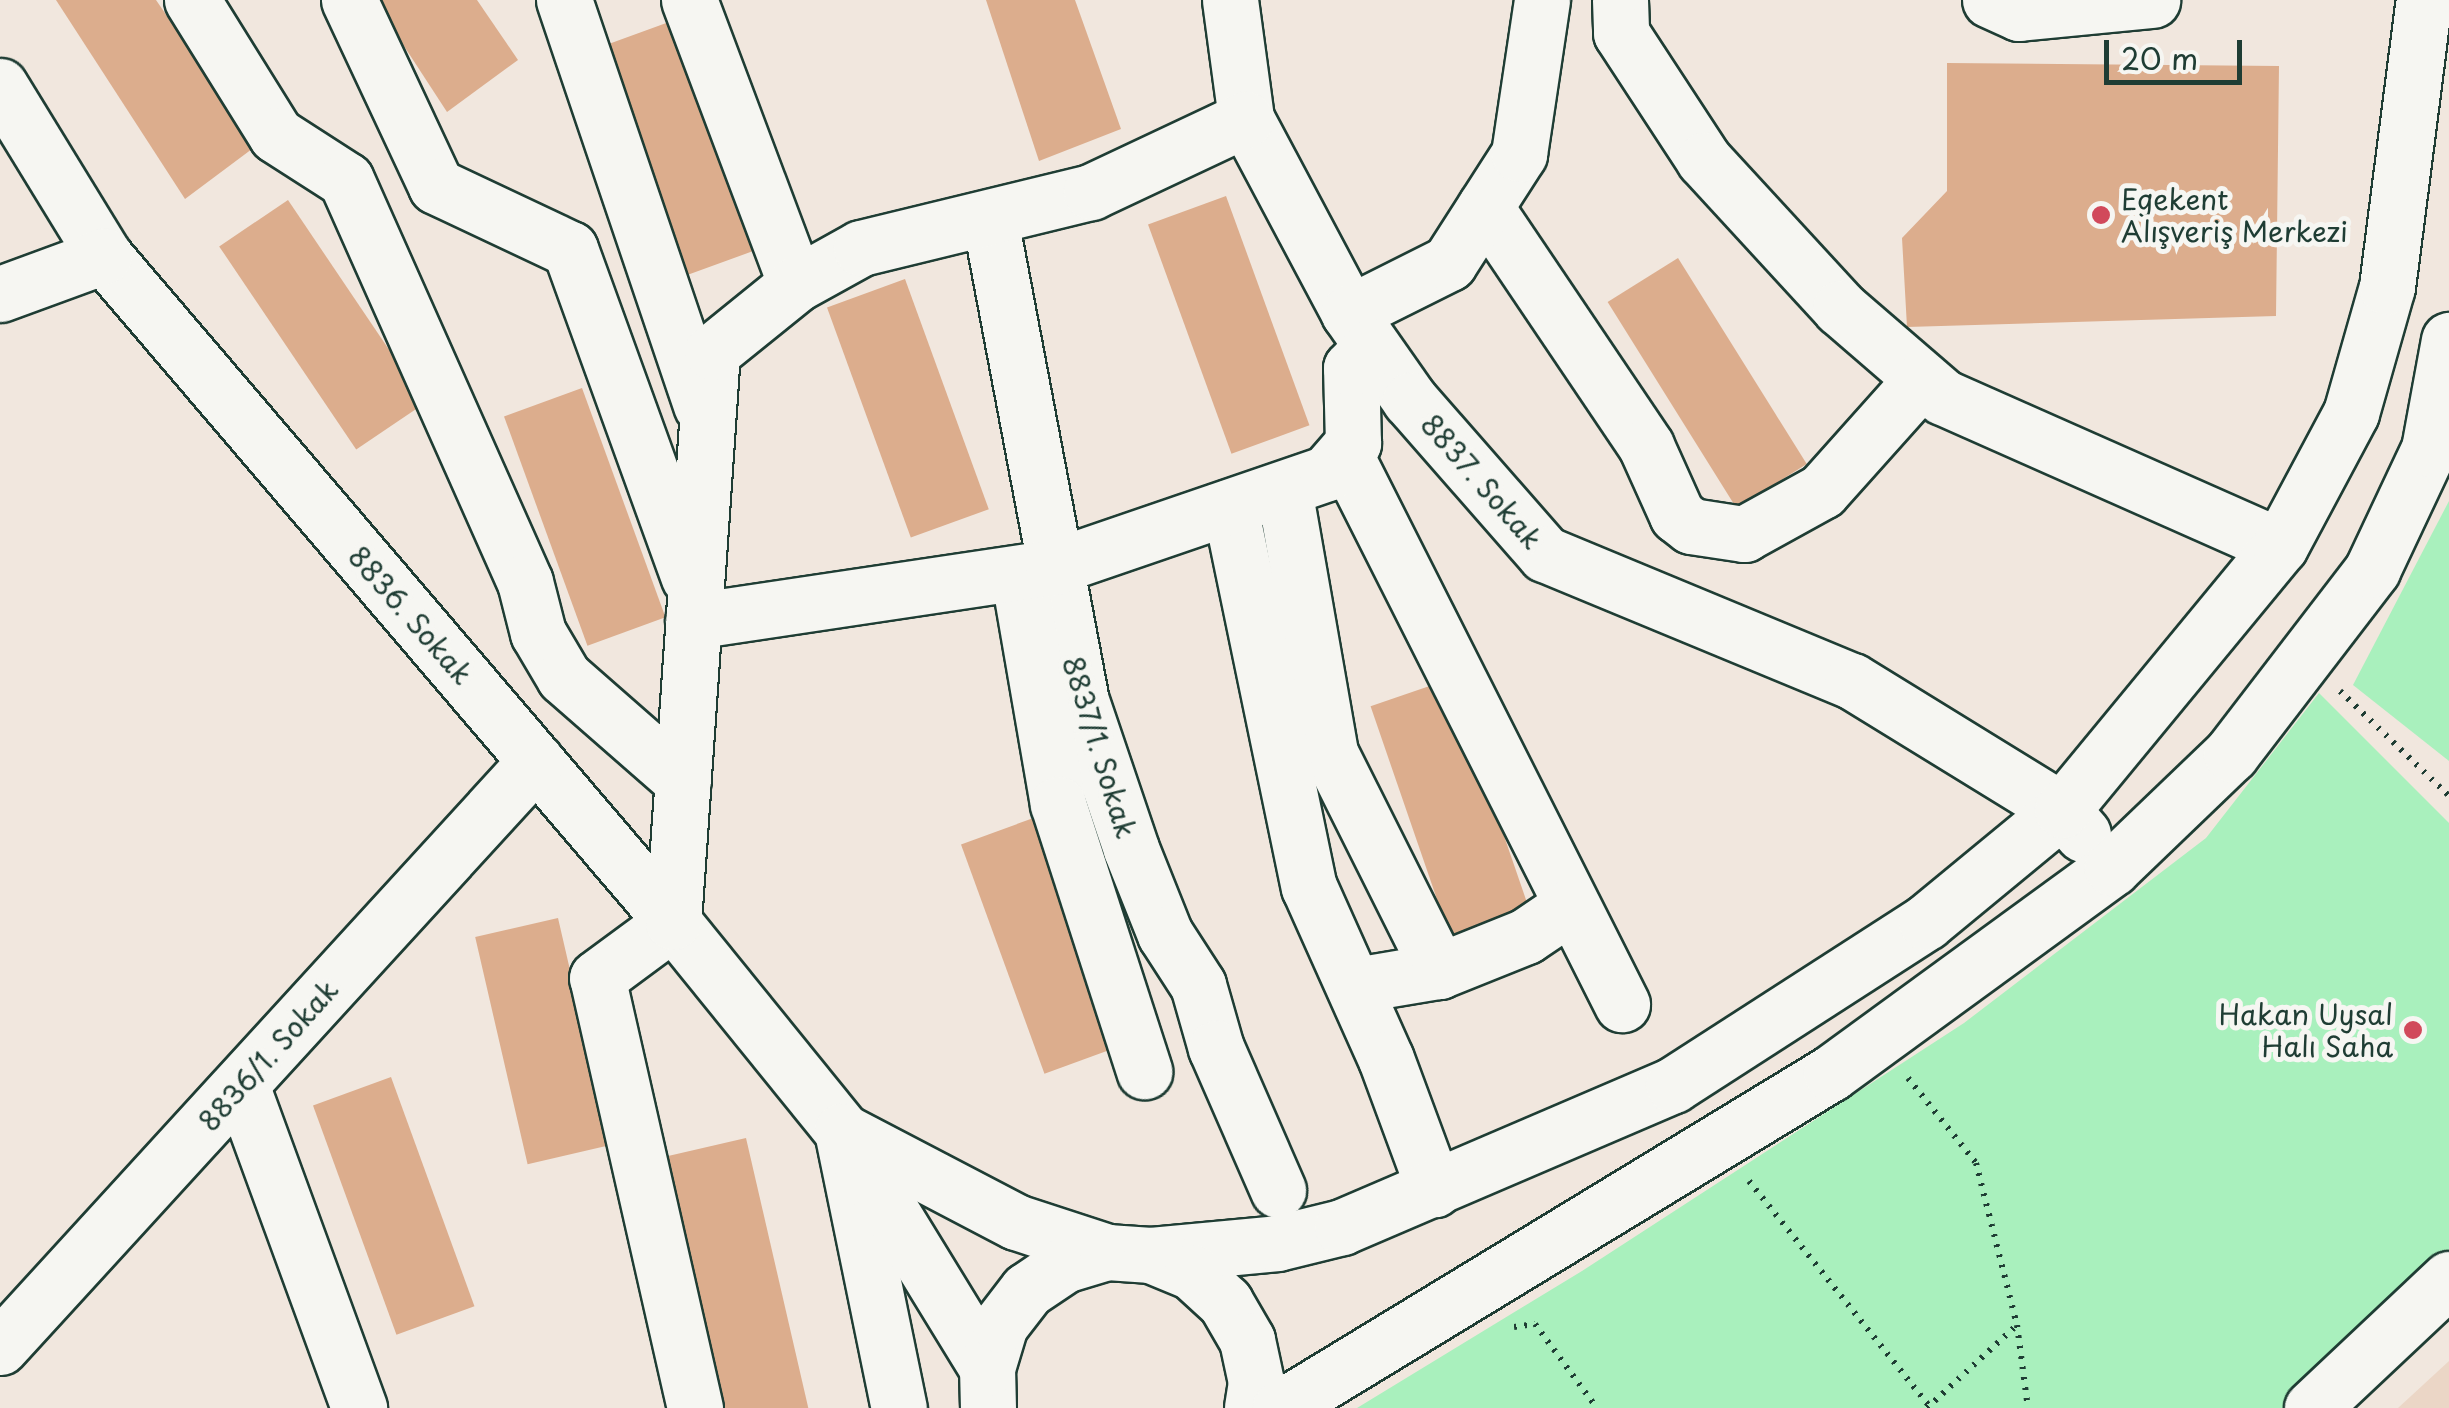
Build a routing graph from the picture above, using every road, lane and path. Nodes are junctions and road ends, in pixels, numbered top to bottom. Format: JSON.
{"nodes":[{"id":1,"x":192,"y":0,"type":"edge"},
{"id":2,"x":349,"y":0,"type":"edge"},
{"id":3,"x":564,"y":0,"type":"edge"},
{"id":4,"x":690,"y":0,"type":"edge"},
{"id":5,"x":1230,"y":0,"type":"edge"},
{"id":6,"x":1542,"y":0,"type":"edge"},
{"id":7,"x":1620,"y":0,"type":"edge"},
{"id":8,"x":1990,"y":0,"type":"edge"},
{"id":9,"x":2152,"y":0,"type":"edge"},
{"id":10,"x":2424,"y":0,"type":"edge"},
{"id":11,"x":0,"y":86,"type":"edge"},
{"id":12,"x":1246,"y":120,"type":"junction"},
{"id":13,"x":1485,"y":207,"type":"junction"},
{"id":14,"x":990,"y":220,"type":"junction"},
{"id":15,"x":104,"y":256,"type":"junction"},
{"id":16,"x":796,"y":284,"type":"junction"},
{"id":17,"x":0,"y":294,"type":"edge"},
{"id":18,"x":1360,"y":330,"type":"junction"},
{"id":19,"x":2449,"y":340,"type":"edge"},
{"id":20,"x":1922,"y":379,"type":"junction"},
{"id":21,"x":707,"y":424,"type":"junction"},
{"id":22,"x":1346,"y":457,"type":"junction"},
{"id":23,"x":1284,"y":489,"type":"junction"},
{"id":24,"x":1230,"y":507,"type":"junction"},
{"id":25,"x":1678,"y":515,"type":"junction"},
{"id":26,"x":2280,"y":546,"type":"junction"},
{"id":27,"x":1035,"y":570,"type":"junction"},
{"id":28,"x":1648,"y":597,"type":"junction"},
{"id":29,"x":695,"y":608,"type":"junction"},
{"id":30,"x":2329,"y":679,"type":"dead end"},
{"id":31,"x":536,"y":761,"type":"junction"},
{"id":32,"x":683,"y":781,"type":"junction"},
{"id":33,"x":2449,"y":796,"type":"edge"},
{"id":34,"x":2062,"y":810,"type":"junction"},
{"id":35,"x":2112,"y":868,"type":"junction"},
{"id":36,"x":1569,"y":907,"type":"junction"},
{"id":37,"x":673,"y":922,"type":"junction"},
{"id":38,"x":1439,"y":971,"type":"junction"},
{"id":39,"x":1355,"y":985,"type":"junction"},
{"id":40,"x":1622,"y":1004,"type":"dead end"},
{"id":41,"x":1898,"y":1066,"type":"dead end"},
{"id":42,"x":1144,"y":1072,"type":"dead end"},
{"id":43,"x":240,"y":1085,"type":"junction"},
{"id":44,"x":842,"y":1131,"type":"junction"},
{"id":45,"x":1739,"y":1169,"type":"dead end"},
{"id":46,"x":1434,"y":1188,"type":"junction"},
{"id":47,"x":1278,"y":1190,"type":"dead end"},
{"id":48,"x":1129,"y":1254,"type":"junction"},
{"id":49,"x":2449,"y":1279,"type":"edge"},
{"id":50,"x":2018,"y":1326,"type":"junction"},
{"id":51,"x":1502,"y":1329,"type":"dead end"},
{"id":52,"x":0,"y":1347,"type":"edge"},
{"id":53,"x":988,"y":1388,"type":"edge"},
{"id":54,"x":1928,"y":1407,"type":"edge"},
{"id":55,"x":359,"y":1408,"type":"edge"},
{"id":56,"x":695,"y":1408,"type":"edge"},
{"id":57,"x":899,"y":1408,"type":"edge"},
{"id":58,"x":1252,"y":1408,"type":"edge"},
{"id":59,"x":1280,"y":1408,"type":"edge"},
{"id":60,"x":1597,"y":1408,"type":"edge"},
{"id":61,"x":2028,"y":1408,"type":"edge"},
{"id":62,"x":2312,"y":1408,"type":"edge"}],
"edges":[{"from":1,"to":32,"type":"street"},
{"from":2,"to":29,"type":"street"},
{"from":3,"to":21,"type":"street"},
{"from":4,"to":16,"type":"street"},
{"from":5,"to":12,"type":"street","name":"8837. Sokak"},
{"from":6,"to":13,"type":"street"},
{"from":7,"to":20,"type":"street"},
{"from":8,"to":9,"type":"street"},
{"from":10,"to":26,"type":"street"},
{"from":11,"to":15,"type":"street","name":"8836. Sokak"},
{"from":12,"to":14,"type":"street"},
{"from":12,"to":18,"type":"street","name":"8837. Sokak"},
{"from":13,"to":18,"type":"street"},
{"from":13,"to":25,"type":"street"},
{"from":14,"to":16,"type":"street"},
{"from":14,"to":27,"type":"street","name":"8837/1. Sokak"},
{"from":15,"to":17,"type":"street"},
{"from":15,"to":31,"type":"street","name":"8836. Sokak"},
{"from":16,"to":21,"type":"street"},
{"from":18,"to":22,"type":"street"},
{"from":18,"to":28,"type":"street","name":"8837. Sokak"},
{"from":19,"to":35,"type":"street"},
{"from":20,"to":25,"type":"street"},
{"from":20,"to":26,"type":"street"},
{"from":21,"to":29,"type":"street"},
{"from":22,"to":23,"type":"street"},
{"from":22,"to":36,"type":"street"},
{"from":23,"to":24,"type":"street"},
{"from":23,"to":38,"type":"street"},
{"from":24,"to":27,"type":"street"},
{"from":24,"to":39,"type":"street"},
{"from":25,"to":28,"type":"street"},
{"from":26,"to":34,"type":"street"},
{"from":27,"to":29,"type":"street"},
{"from":27,"to":42,"type":"street"},
{"from":27,"to":47,"type":"street","name":"8837/1. Sokak"},
{"from":28,"to":34,"type":"street","name":"8837. Sokak"},
{"from":29,"to":32,"type":"street"},
{"from":30,"to":33,"type":"path"},
{"from":31,"to":37,"type":"street","name":"8836. Sokak"},
{"from":31,"to":43,"type":"street","name":"8836/1. Sokak"},
{"from":32,"to":37,"type":"street"},
{"from":34,"to":35,"type":"street","name":"8837. Sokak"},
{"from":34,"to":46,"type":"street"},
{"from":35,"to":59,"type":"street"},
{"from":36,"to":38,"type":"street"},
{"from":36,"to":40,"type":"street"},
{"from":37,"to":44,"type":"street","name":"8836. Sokak"},
{"from":37,"to":56,"type":"street"},
{"from":38,"to":39,"type":"street"},
{"from":39,"to":46,"type":"street"},
{"from":41,"to":50,"type":"path"},
{"from":43,"to":52,"type":"street","name":"8836/1. Sokak"},
{"from":43,"to":55,"type":"street"},
{"from":44,"to":48,"type":"street"},
{"from":44,"to":53,"type":"street","name":"8836. Sokak"},
{"from":44,"to":57,"type":"street"},
{"from":45,"to":54,"type":"path"},
{"from":46,"to":48,"type":"street"},
{"from":48,"to":53,"type":"street"},
{"from":48,"to":58,"type":"street"},
{"from":49,"to":62,"type":"street"},
{"from":50,"to":54,"type":"path"},
{"from":50,"to":61,"type":"path"},
{"from":51,"to":60,"type":"path"}]}
